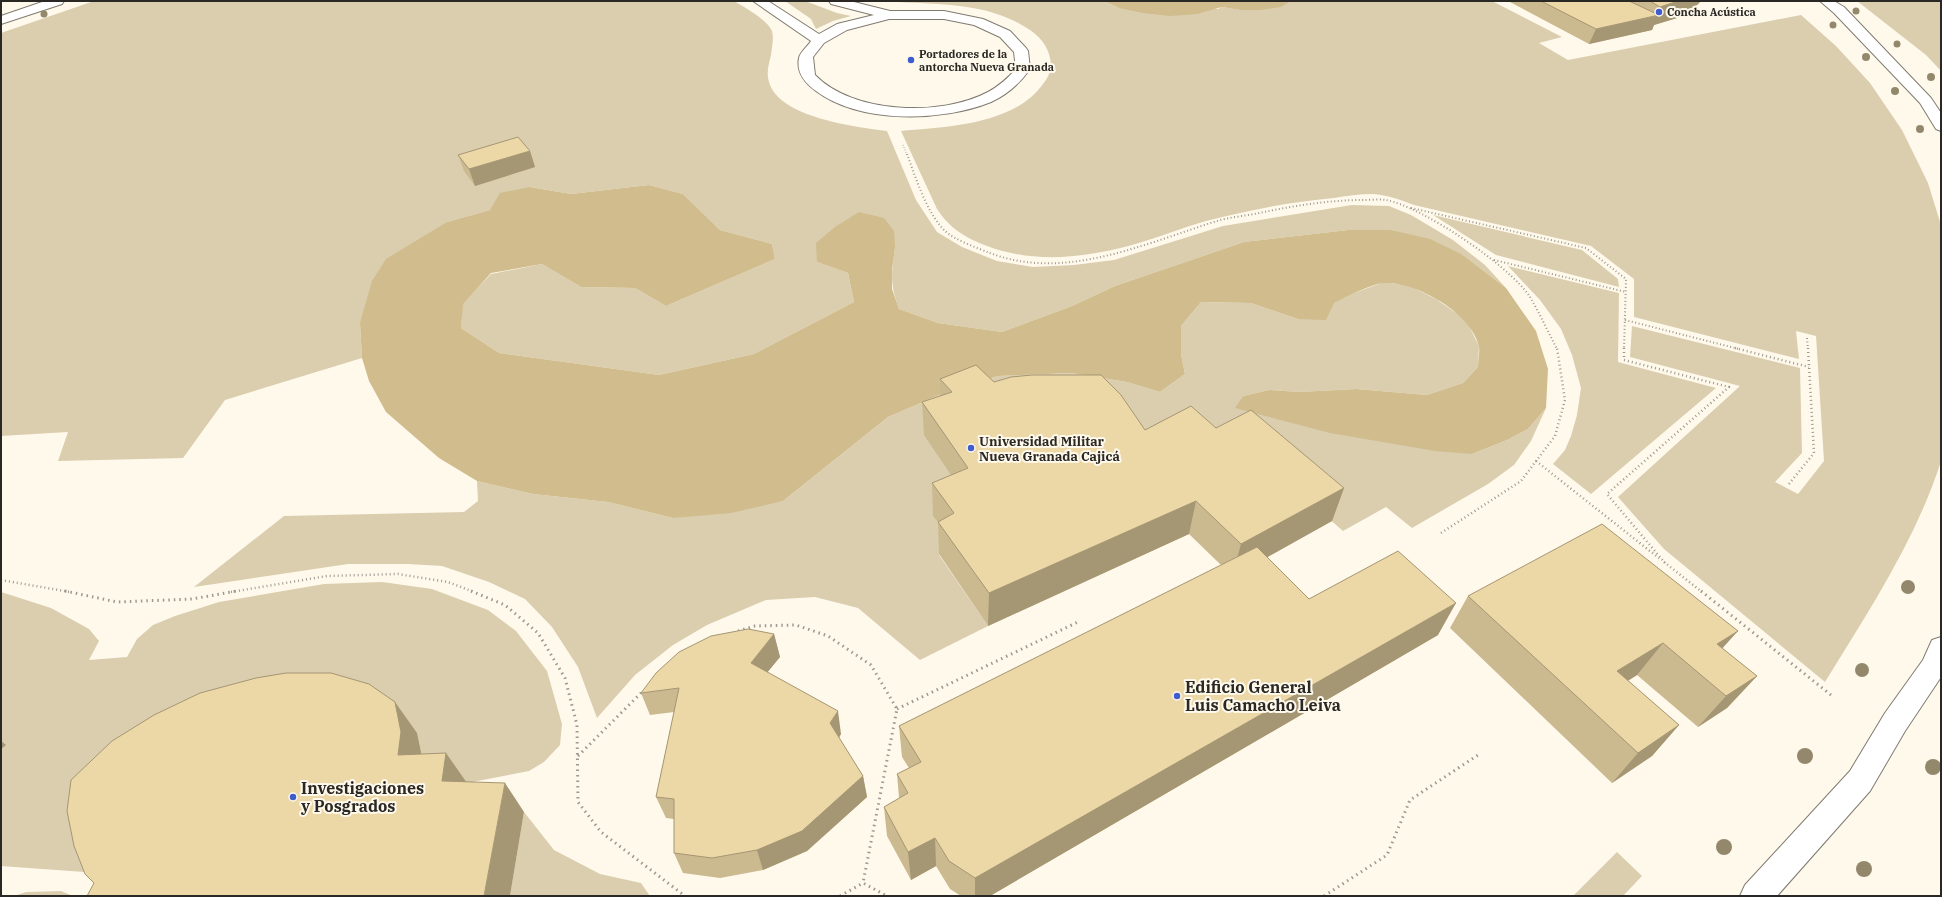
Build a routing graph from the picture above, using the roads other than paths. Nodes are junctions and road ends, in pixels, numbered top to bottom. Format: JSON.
{"nodes":[{"id":1,"x":58,"y":1,"type":"edge"},
{"id":2,"x":760,"y":1,"type":"edge"},
{"id":3,"x":835,"y":1,"type":"edge"},
{"id":4,"x":1826,"y":1,"type":"edge"},
{"id":5,"x":889,"y":15,"type":"junction"},
{"id":6,"x":1,"y":20,"type":"edge"},
{"id":7,"x":819,"y":40,"type":"junction"},
{"id":8,"x":1941,"y":126,"type":"edge"},
{"id":9,"x":1941,"y":648,"type":"edge"},
{"id":10,"x":1756,"y":896,"type":"edge"}],
"edges":[{"from":1,"to":6,"type":"lane"},
{"from":2,"to":7,"type":"lane"},
{"from":3,"to":5,"type":"lane"},
{"from":4,"to":8,"type":"lane"},
{"from":5,"to":7,"type":"lane"},
{"from":5,"to":7,"type":"lane"},
{"from":9,"to":10,"type":"lane"}]}
